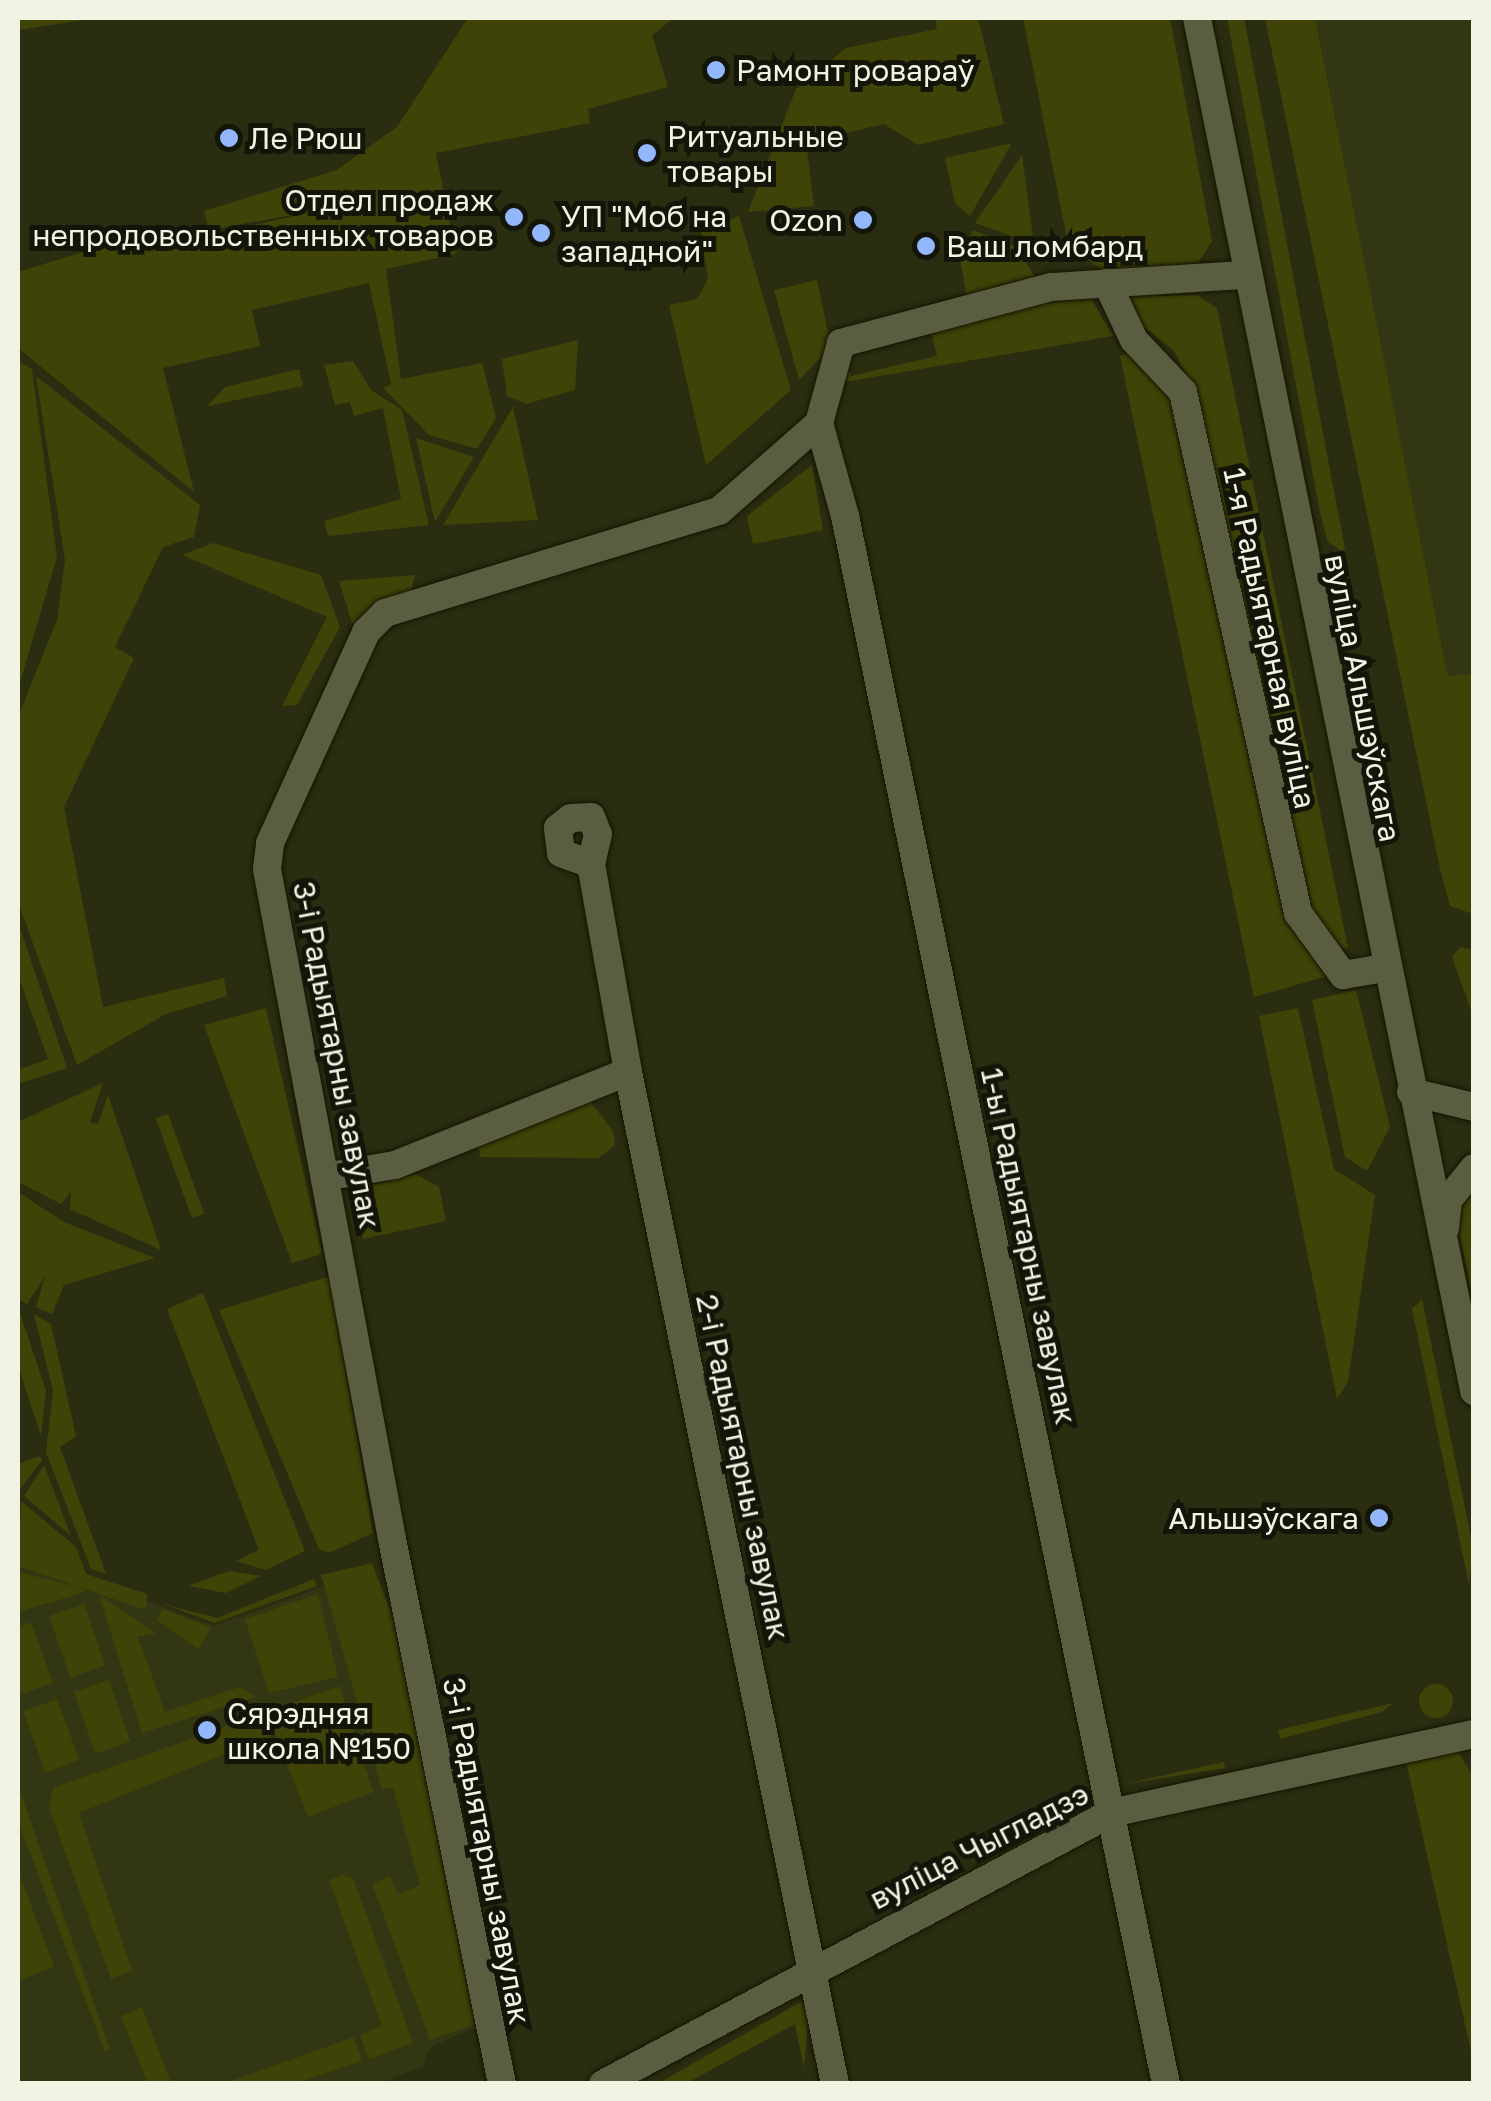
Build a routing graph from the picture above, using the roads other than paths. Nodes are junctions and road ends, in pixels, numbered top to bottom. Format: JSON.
{"nodes":[{"id":1,"x":1197,"y":18,"type":"edge"},
{"id":2,"x":1245,"y":275,"type":"junction"},
{"id":3,"x":1107,"y":283,"type":"junction"},
{"id":4,"x":819,"y":424,"type":"junction"},
{"id":5,"x":591,"y":864,"type":"dead end"},
{"id":6,"x":1385,"y":968,"type":"junction"},
{"id":7,"x":628,"y":1072,"type":"junction"},
{"id":8,"x":1411,"y":1092,"type":"junction"},
{"id":9,"x":1474,"y":1108,"type":"edge"},
{"id":10,"x":1474,"y":1168,"type":"edge"},
{"id":11,"x":330,"y":1176,"type":"junction"},
{"id":12,"x":1446,"y":1260,"type":"junction"},
{"id":13,"x":1474,"y":1390,"type":"edge"},
{"id":14,"x":1474,"y":1734,"type":"edge"},
{"id":15,"x":1111,"y":1814,"type":"junction"},
{"id":16,"x":813,"y":1968,"type":"junction"},
{"id":17,"x":502,"y":2084,"type":"edge"},
{"id":18,"x":603,"y":2084,"type":"edge"},
{"id":19,"x":835,"y":2084,"type":"edge"},
{"id":20,"x":1166,"y":2084,"type":"edge"}],
"edges":[{"from":1,"to":2,"type":"street","name":"вуліца Альшэўскага"},
{"from":2,"to":3,"type":"street"},
{"from":2,"to":6,"type":"street","name":"вуліца Альшэўскага"},
{"from":3,"to":4,"type":"street"},
{"from":3,"to":6,"type":"street","name":"1-я Радыятарная вуліца"},
{"from":4,"to":11,"type":"street","name":"3-і Радыятарны завулак"},
{"from":4,"to":15,"type":"street","name":"1-ы Радыятарны завулак"},
{"from":5,"to":7,"type":"street","name":"2-і Радыятарны завулак"},
{"from":6,"to":8,"type":"street","name":"вуліца Альшэўскага"},
{"from":7,"to":11,"type":"street"},
{"from":7,"to":16,"type":"street","name":"2-і Радыятарны завулак"},
{"from":8,"to":9,"type":"street"},
{"from":8,"to":12,"type":"street","name":"вуліца Альшэўскага"},
{"from":10,"to":12,"type":"street"},
{"from":11,"to":17,"type":"street","name":"3-і Радыятарны завулак"},
{"from":12,"to":13,"type":"street","name":"вуліца Альшэўскага"},
{"from":14,"to":15,"type":"street","name":"вуліца Чыгладзэ"},
{"from":15,"to":16,"type":"street","name":"вуліца Чыгладзэ"},
{"from":15,"to":20,"type":"street","name":"1-ы Радыятарны завулак"},
{"from":16,"to":18,"type":"street","name":"вуліца Чыгладзэ"},
{"from":16,"to":19,"type":"street","name":"2-і Радыятарны завулак"}]}
